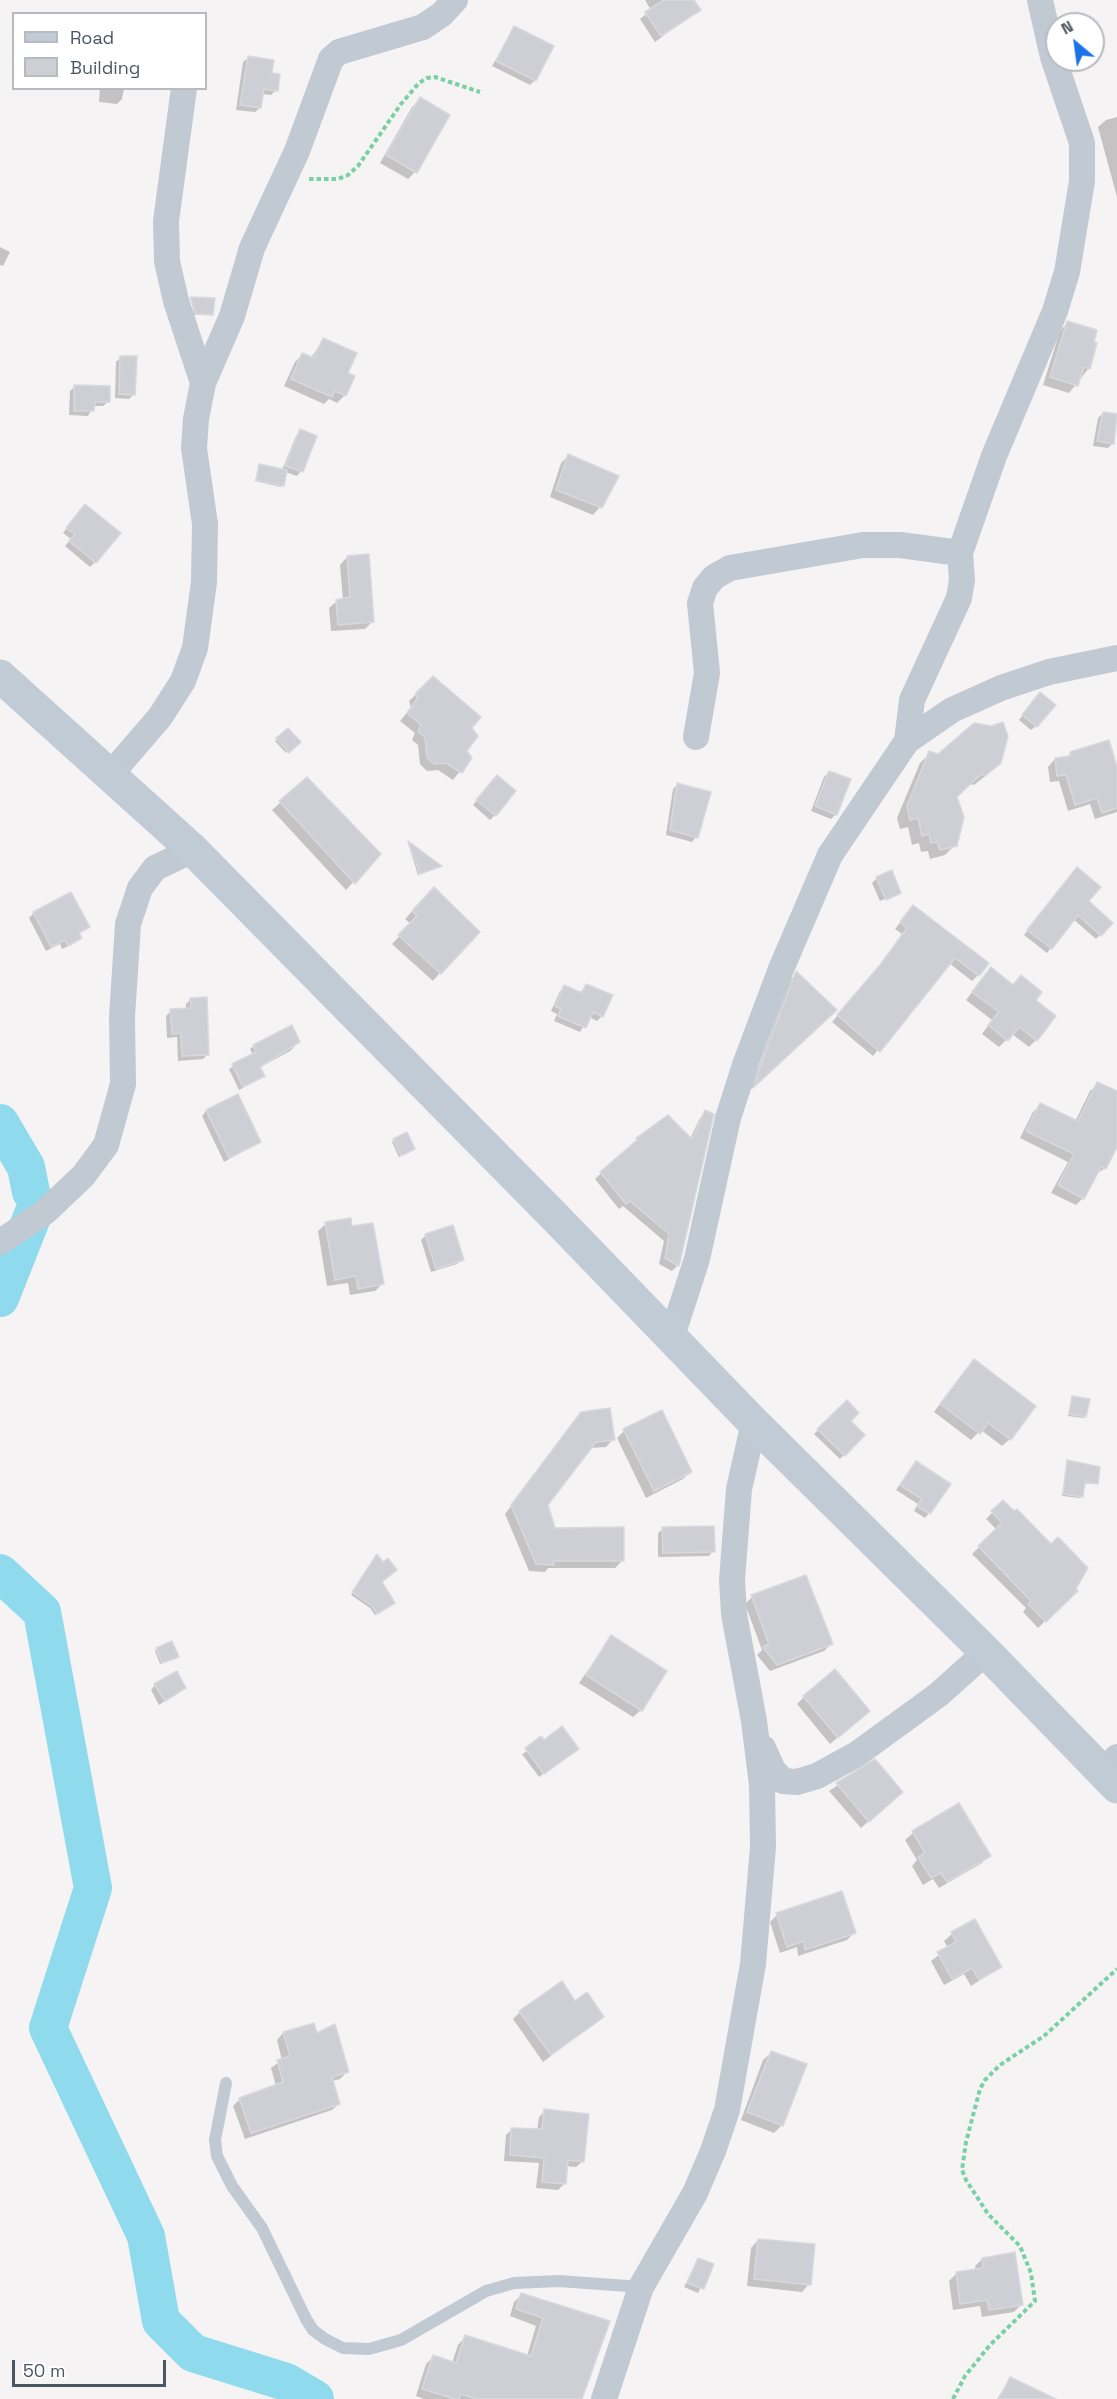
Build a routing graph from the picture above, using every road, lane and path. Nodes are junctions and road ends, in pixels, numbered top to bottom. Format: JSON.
{"nodes":[{"id":1,"x":455,"y":0,"type":"edge"},
{"id":2,"x":1040,"y":0,"type":"edge"},
{"id":3,"x":184,"y":90,"type":"edge"},
{"id":4,"x":480,"y":92,"type":"dead end"},
{"id":5,"x":285,"y":178,"type":"junction"},
{"id":6,"x":203,"y":383,"type":"junction"},
{"id":7,"x":960,"y":553,"type":"junction"},
{"id":8,"x":1117,"y":657,"type":"edge"},
{"id":9,"x":0,"y":676,"type":"edge"},
{"id":10,"x":696,"y":737,"type":"dead end"},
{"id":11,"x":907,"y":741,"type":"junction"},
{"id":12,"x":110,"y":775,"type":"junction"},
{"id":13,"x":193,"y":850,"type":"junction"},
{"id":14,"x":5,"y":1240,"type":"edge"},
{"id":15,"x":671,"y":1339,"type":"junction"},
{"id":16,"x":754,"y":1423,"type":"junction"},
{"id":17,"x":986,"y":1652,"type":"junction"},
{"id":18,"x":754,"y":1721,"type":"junction"},
{"id":19,"x":1112,"y":1772,"type":"edge"},
{"id":20,"x":1117,"y":1969,"type":"edge"},
{"id":21,"x":226,"y":2083,"type":"dead end"},
{"id":22,"x":640,"y":2287,"type":"junction"},
{"id":23,"x":604,"y":2399,"type":"edge"},
{"id":24,"x":953,"y":2399,"type":"edge"}],
"edges":[{"from":1,"to":5,"type":"street"},
{"from":2,"to":7,"type":"street"},
{"from":3,"to":6,"type":"street"},
{"from":4,"to":5,"type":"path"},
{"from":5,"to":6,"type":"street"},
{"from":6,"to":12,"type":"street"},
{"from":7,"to":10,"type":"street"},
{"from":7,"to":11,"type":"street"},
{"from":8,"to":11,"type":"street"},
{"from":9,"to":12,"type":"main road"},
{"from":11,"to":15,"type":"street"},
{"from":12,"to":13,"type":"main road"},
{"from":13,"to":14,"type":"street"},
{"from":13,"to":15,"type":"main road"},
{"from":15,"to":16,"type":"main road"},
{"from":16,"to":17,"type":"main road"},
{"from":16,"to":18,"type":"street"},
{"from":17,"to":18,"type":"street"},
{"from":17,"to":19,"type":"main road"},
{"from":18,"to":22,"type":"street"},
{"from":20,"to":24,"type":"path"},
{"from":21,"to":22,"type":"lane"},
{"from":22,"to":23,"type":"street"}]}
